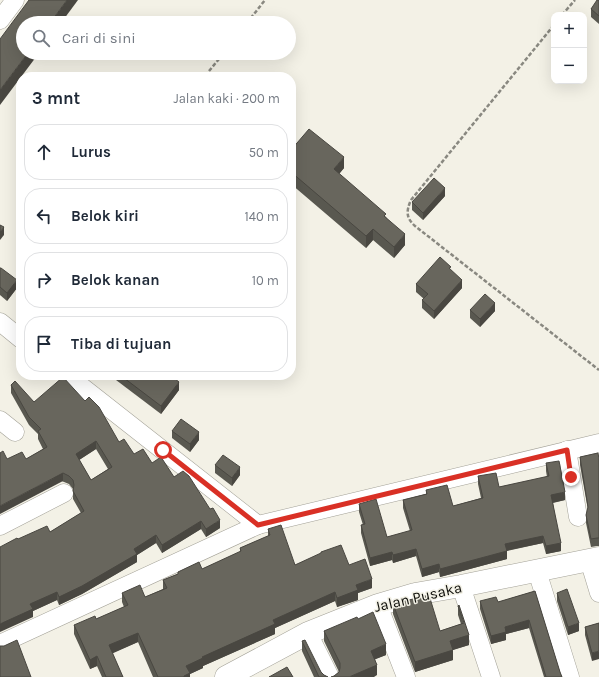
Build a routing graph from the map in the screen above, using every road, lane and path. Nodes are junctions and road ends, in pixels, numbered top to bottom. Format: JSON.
{"nodes":[{"id":1,"x":15,"y":0,"type":"edge"},
{"id":2,"x":265,"y":0,"type":"edge"},
{"id":3,"x":574,"y":0,"type":"edge"},
{"id":4,"x":564,"y":12,"type":"edge"},
{"id":5,"x":252,"y":16,"type":"edge"},
{"id":6,"x":0,"y":20,"type":"edge"},
{"id":7,"x":551,"y":29,"type":"edge"},
{"id":8,"x":218,"y":60,"type":"edge"},
{"id":9,"x":209,"y":71,"type":"dead end"},
{"id":10,"x":0,"y":322,"type":"edge"},
{"id":11,"x":16,"y":335,"type":"edge"},
{"id":12,"x":599,"y":370,"type":"edge"},
{"id":13,"x":73,"y":380,"type":"edge"},
{"id":14,"x":0,"y":420,"type":"edge"},
{"id":15,"x":15,"y":432,"type":"dead end"},
{"id":16,"x":599,"y":443,"type":"edge"},
{"id":17,"x":567,"y":450,"type":"junction"},
{"id":18,"x":64,"y":493,"type":"dead end"},
{"id":19,"x":578,"y":517,"type":"dead end"},
{"id":20,"x":258,"y":525,"type":"junction"},
{"id":21,"x":0,"y":526,"type":"edge"},
{"id":22,"x":594,"y":559,"type":"edge"},
{"id":23,"x":537,"y":571,"type":"junction"},
{"id":24,"x":461,"y":586,"type":"junction"},
{"id":25,"x":599,"y":592,"type":"edge"},
{"id":26,"x":378,"y":605,"type":"junction"},
{"id":27,"x":308,"y":633,"type":"junction"},
{"id":28,"x":0,"y":644,"type":"edge"},
{"id":29,"x":253,"y":671,"type":"edge"},
{"id":30,"x":226,"y":677,"type":"edge"},
{"id":31,"x":330,"y":677,"type":"edge"},
{"id":32,"x":406,"y":677,"type":"edge"},
{"id":33,"x":491,"y":677,"type":"edge"},
{"id":34,"x":570,"y":677,"type":"edge"}],
"edges":[{"from":1,"to":6,"type":"street"},
{"from":2,"to":5,"type":"path"},
{"from":3,"to":4,"type":"path"},
{"from":7,"to":12,"type":"path"},
{"from":8,"to":9,"type":"path"},
{"from":10,"to":11,"type":"street"},
{"from":13,"to":20,"type":"street"},
{"from":14,"to":15,"type":"street"},
{"from":16,"to":17,"type":"street"},
{"from":17,"to":19,"type":"street"},
{"from":17,"to":20,"type":"street"},
{"from":18,"to":21,"type":"street"},
{"from":20,"to":28,"type":"street"},
{"from":22,"to":23,"type":"main road","name":"Jalan Pusaka"},
{"from":22,"to":25,"type":"street"},
{"from":23,"to":24,"type":"main road","name":"Jalan Pusaka"},
{"from":23,"to":34,"type":"street"},
{"from":24,"to":26,"type":"main road","name":"Jalan Pusaka"},
{"from":24,"to":33,"type":"street"},
{"from":26,"to":27,"type":"main road","name":"Jalan Pusaka"},
{"from":26,"to":32,"type":"street"},
{"from":27,"to":29,"type":"main road","name":"Jalan Pusaka"},
{"from":27,"to":31,"type":"street"},
{"from":29,"to":30,"type":"main road","name":"Jalan Pusaka"}]}
